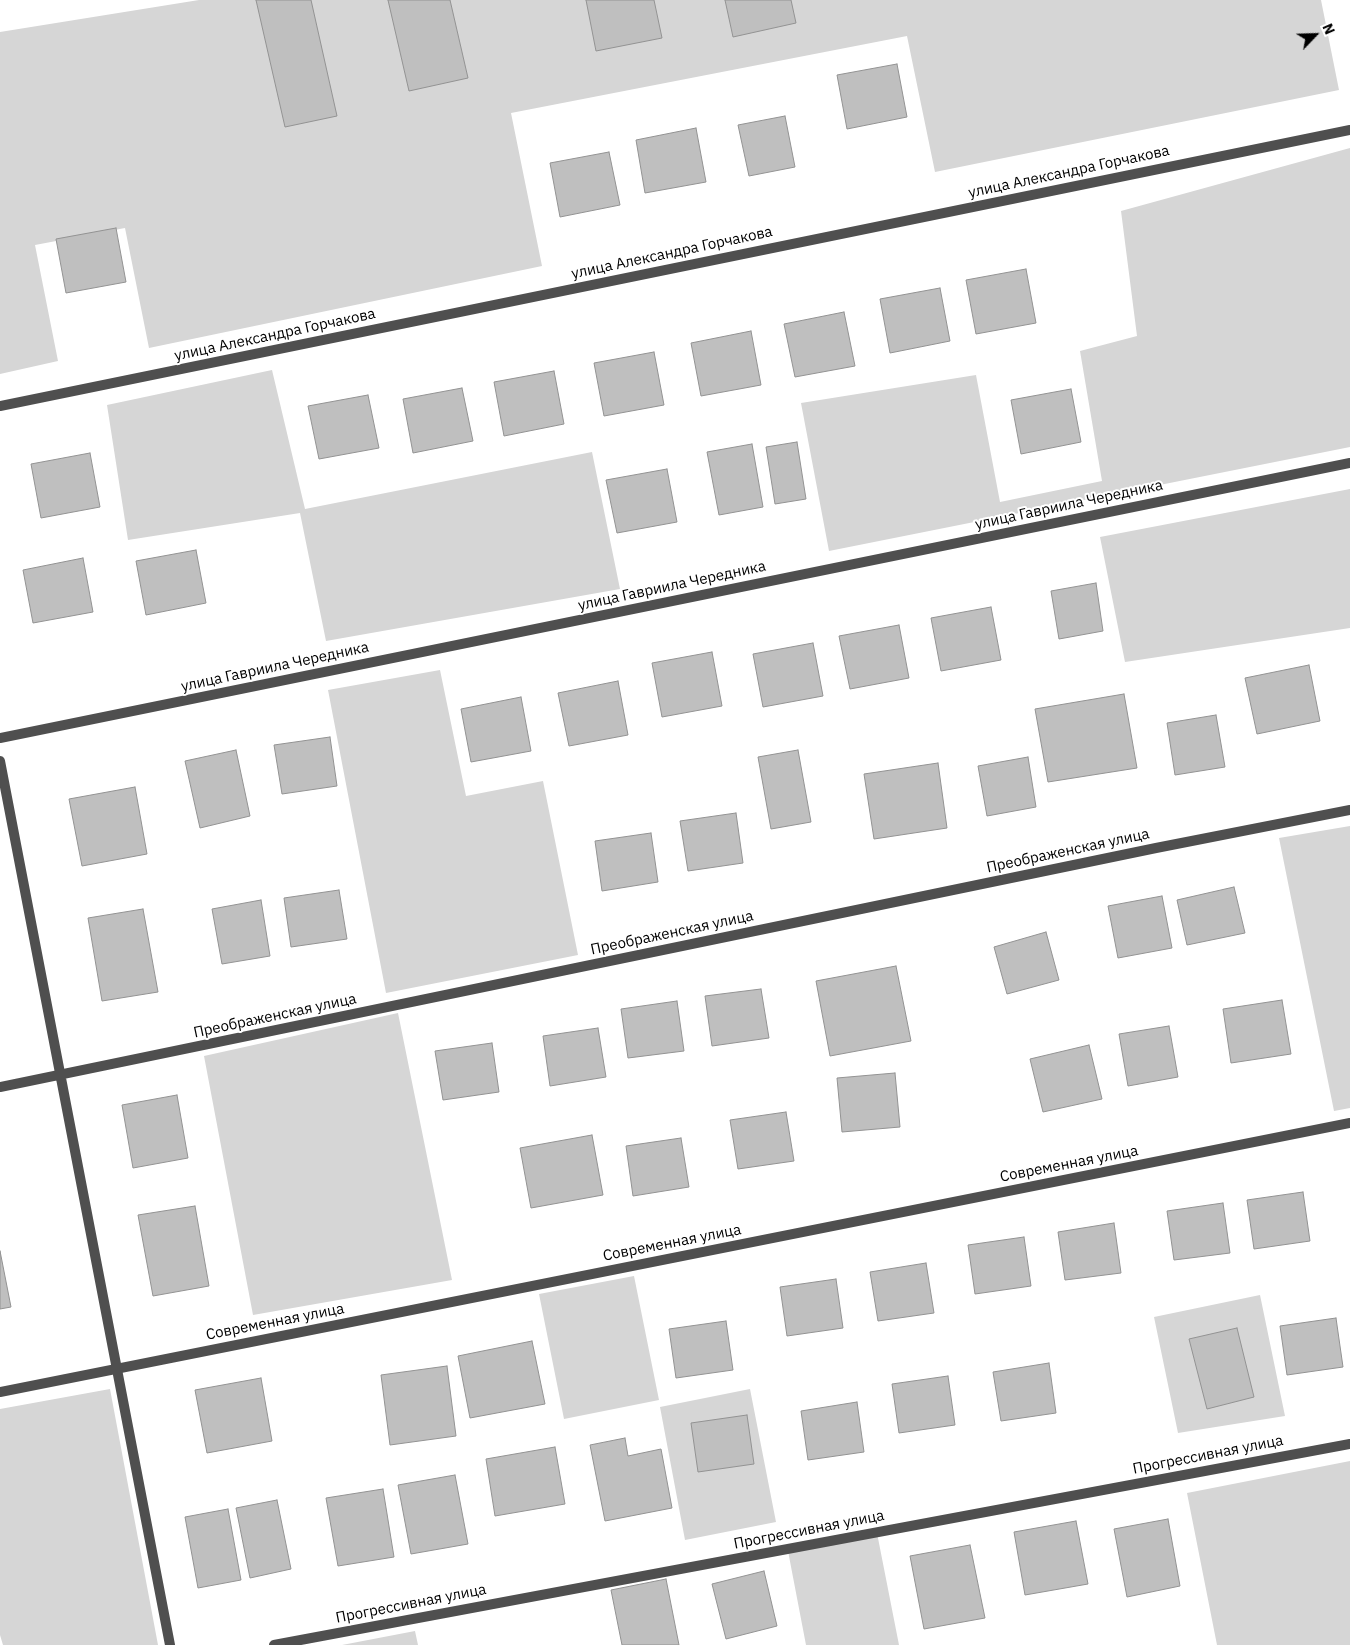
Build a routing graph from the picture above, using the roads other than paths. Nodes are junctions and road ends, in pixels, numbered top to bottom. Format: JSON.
{"nodes":[{"id":1,"x":1350,"y":130,"type":"edge"},
{"id":2,"x":0,"y":406,"type":"edge"},
{"id":3,"x":1350,"y":463,"type":"edge"},
{"id":4,"x":0,"y":738,"type":"edge"},
{"id":5,"x":0,"y":761,"type":"edge"},
{"id":6,"x":1350,"y":810,"type":"edge"},
{"id":7,"x":60,"y":1076,"type":"junction"},
{"id":8,"x":0,"y":1087,"type":"edge"},
{"id":9,"x":1350,"y":1123,"type":"edge"},
{"id":10,"x":118,"y":1368,"type":"junction"},
{"id":11,"x":0,"y":1392,"type":"edge"},
{"id":12,"x":1350,"y":1444,"type":"edge"},
{"id":13,"x":170,"y":1645,"type":"edge"},
{"id":14,"x":274,"y":1645,"type":"edge"}],
"edges":[{"from":1,"to":2,"type":"street","name":"улица Александра Горчакова"},
{"from":3,"to":4,"type":"street","name":"улица Гавриила Чередника"},
{"from":5,"to":7,"type":"street"},
{"from":6,"to":7,"type":"street","name":"Преображенская улица"},
{"from":7,"to":8,"type":"street","name":"Преображенская улица"},
{"from":7,"to":10,"type":"street"},
{"from":9,"to":10,"type":"street","name":"Современная улица"},
{"from":10,"to":11,"type":"street","name":"Современная улица"},
{"from":10,"to":13,"type":"street"},
{"from":12,"to":14,"type":"street","name":"Прогрессивная улица"}]}
